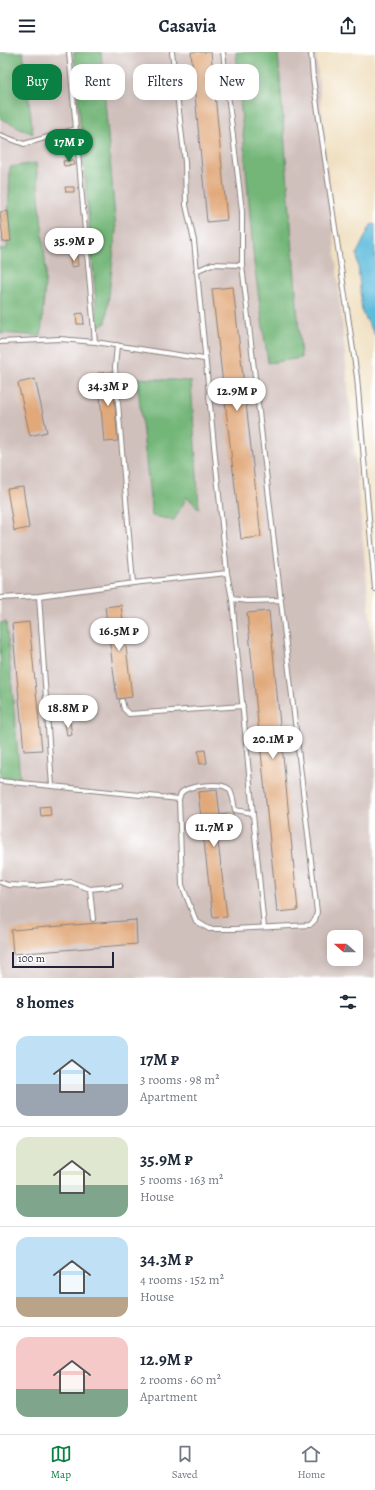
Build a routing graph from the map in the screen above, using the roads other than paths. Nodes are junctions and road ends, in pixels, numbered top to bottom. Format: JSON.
{"nodes":[{"id":1,"x":69,"y":52,"type":"edge"},
{"id":2,"x":172,"y":52,"type":"edge"},
{"id":3,"x":223,"y":52,"type":"edge"},
{"id":4,"x":312,"y":52,"type":"edge"},
{"id":5,"x":76,"y":129,"type":"junction"},
{"id":6,"x":0,"y":134,"type":"edge"},
{"id":7,"x":242,"y":265,"type":"junction"},
{"id":8,"x":196,"y":271,"type":"junction"},
{"id":9,"x":0,"y":342,"type":"edge"},
{"id":10,"x":95,"y":342,"type":"junction"},
{"id":11,"x":117,"y":345,"type":"junction"},
{"id":12,"x":204,"y":359,"type":"junction"},
{"id":13,"x":227,"y":573,"type":"junction"},
{"id":14,"x":133,"y":583,"type":"junction"},
{"id":15,"x":375,"y":589,"type":"edge"},
{"id":16,"x":39,"y":596,"type":"junction"},
{"id":17,"x":0,"y":598,"type":"edge"},
{"id":18,"x":232,"y":599,"type":"junction"},
{"id":19,"x":281,"y":600,"type":"junction"},
{"id":20,"x":122,"y":701,"type":"dead end"},
{"id":21,"x":243,"y":706,"type":"junction"},
{"id":22,"x":0,"y":781,"type":"edge"},
{"id":23,"x":52,"y":786,"type":"junction"},
{"id":24,"x":179,"y":799,"type":"junction"},
{"id":25,"x":252,"y":813,"type":"junction"},
{"id":26,"x":0,"y":882,"type":"edge"},
{"id":27,"x":120,"y":886,"type":"dead end"},
{"id":28,"x":90,"y":889,"type":"junction"},
{"id":29,"x":93,"y":919,"type":"dead end"},
{"id":30,"x":264,"y":928,"type":"junction"}],
"edges":[{"from":1,"to":5,"type":"lane"},
{"from":2,"to":8,"type":"lane"},
{"from":3,"to":7,"type":"lane"},
{"from":4,"to":15,"type":"lane"},
{"from":5,"to":6,"type":"lane"},
{"from":5,"to":10,"type":"lane"},
{"from":7,"to":8,"type":"lane"},
{"from":7,"to":19,"type":"lane"},
{"from":8,"to":12,"type":"lane"},
{"from":9,"to":10,"type":"lane"},
{"from":10,"to":11,"type":"lane"},
{"from":11,"to":12,"type":"lane"},
{"from":11,"to":14,"type":"lane"},
{"from":12,"to":13,"type":"lane"},
{"from":13,"to":14,"type":"lane"},
{"from":13,"to":18,"type":"lane"},
{"from":14,"to":16,"type":"lane"},
{"from":16,"to":17,"type":"lane"},
{"from":16,"to":23,"type":"lane"},
{"from":18,"to":19,"type":"lane"},
{"from":18,"to":21,"type":"lane"},
{"from":19,"to":30,"type":"lane"},
{"from":20,"to":21,"type":"lane"},
{"from":21,"to":25,"type":"lane"},
{"from":22,"to":23,"type":"lane"},
{"from":23,"to":24,"type":"lane"},
{"from":24,"to":25,"type":"lane"},
{"from":24,"to":30,"type":"lane"},
{"from":25,"to":30,"type":"lane"},
{"from":26,"to":28,"type":"lane"},
{"from":27,"to":28,"type":"lane"},
{"from":28,"to":29,"type":"lane"}]}
